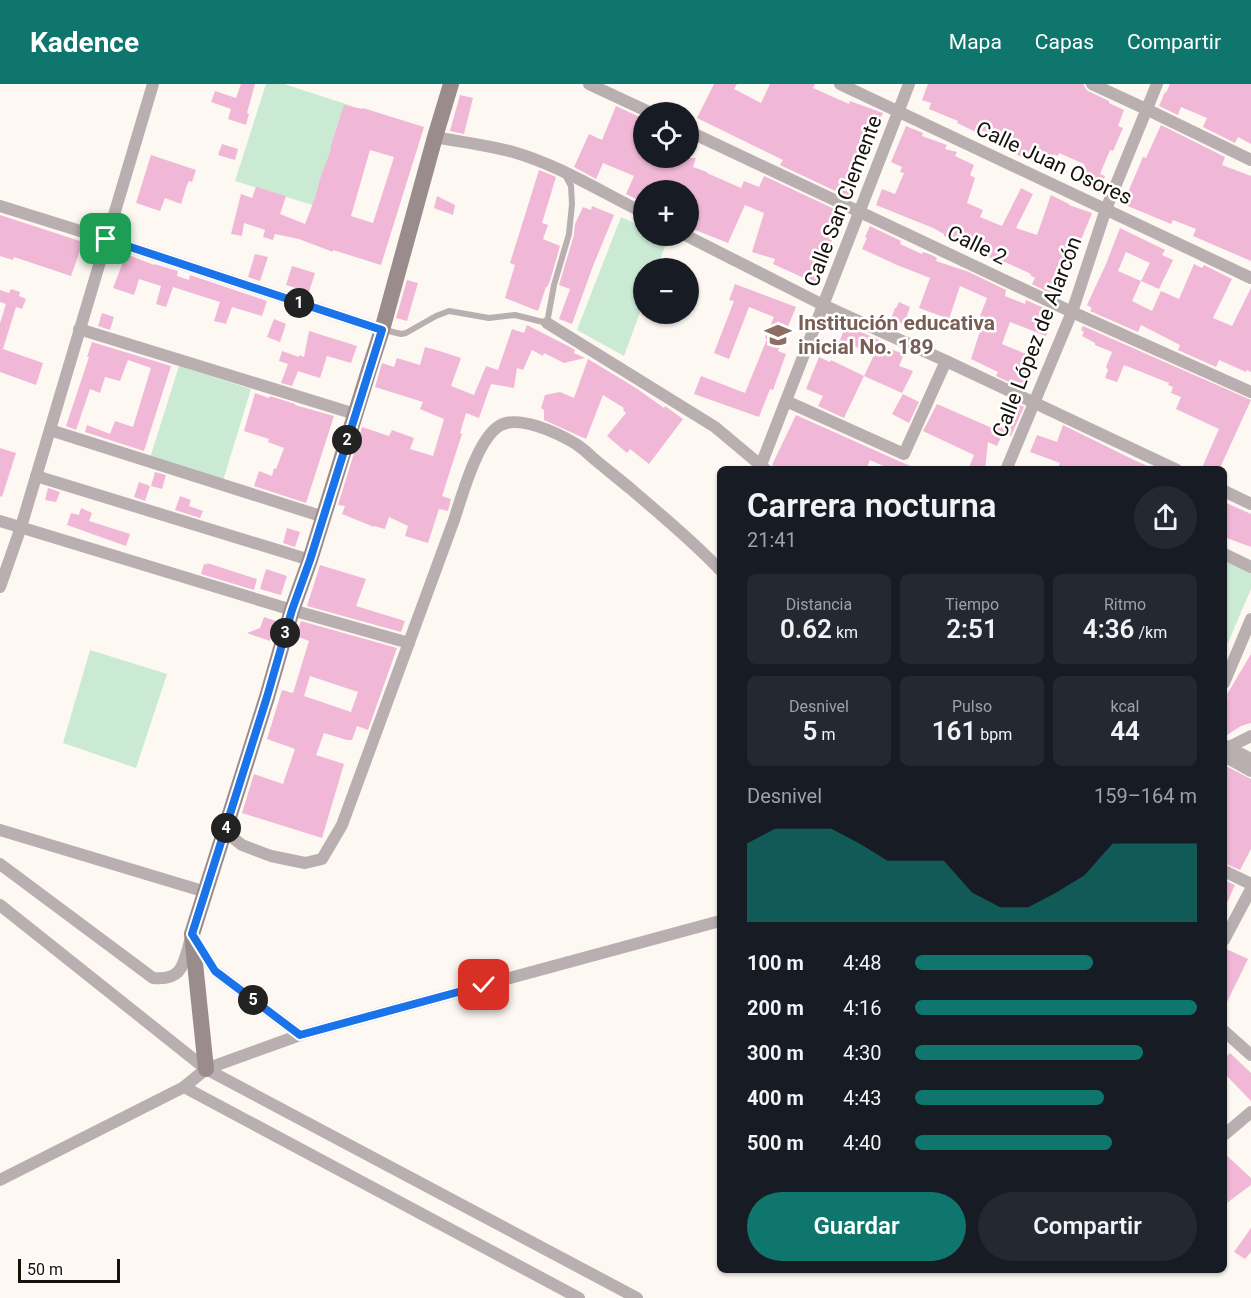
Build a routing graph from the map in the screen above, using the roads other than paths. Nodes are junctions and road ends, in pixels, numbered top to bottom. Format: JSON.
{"nodes":[{"id":1,"x":153,"y":84,"type":"edge"},
{"id":2,"x":451,"y":84,"type":"edge"},
{"id":3,"x":840,"y":84,"type":"edge"},
{"id":4,"x":909,"y":84,"type":"edge"},
{"id":5,"x":1092,"y":84,"type":"edge"},
{"id":6,"x":1157,"y":84,"type":"edge"},
{"id":7,"x":593,"y":86,"type":"edge"},
{"id":8,"x":633,"y":104,"type":"edge"},
{"id":9,"x":1146,"y":109,"type":"junction"},
{"id":10,"x":898,"y":111,"type":"junction"},
{"id":11,"x":699,"y":136,"type":"edge"},
{"id":12,"x":435,"y":137,"type":"junction"},
{"id":13,"x":1251,"y":160,"type":"edge"},
{"id":14,"x":564,"y":172,"type":"junction"},
{"id":15,"x":0,"y":206,"type":"edge"},
{"id":16,"x":633,"y":207,"type":"edge"},
{"id":17,"x":1106,"y":209,"type":"junction"},
{"id":18,"x":860,"y":210,"type":"junction"},
{"id":19,"x":106,"y":239,"type":"junction"},
{"id":20,"x":699,"y":242,"type":"edge"},
{"id":21,"x":1251,"y":278,"type":"edge"},
{"id":22,"x":823,"y":305,"type":"junction"},
{"id":23,"x":1072,"y":312,"type":"junction"},
{"id":24,"x":547,"y":323,"type":"junction"},
{"id":25,"x":80,"y":329,"type":"junction"},
{"id":26,"x":382,"y":330,"type":"junction"},
{"id":27,"x":946,"y":361,"type":"junction"},
{"id":28,"x":1251,"y":392,"type":"edge"},
{"id":29,"x":786,"y":401,"type":"junction"},
{"id":30,"x":1034,"y":403,"type":"junction"},
{"id":31,"x":355,"y":414,"type":"junction"},
{"id":32,"x":50,"y":430,"type":"junction"},
{"id":33,"x":763,"y":466,"type":"edge"},
{"id":34,"x":764,"y":466,"type":"edge"},
{"id":35,"x":1008,"y":466,"type":"edge"},
{"id":36,"x":1168,"y":466,"type":"edge"},
{"id":37,"x":36,"y":476,"type":"junction"},
{"id":38,"x":1227,"y":492,"type":"edge"},
{"id":39,"x":1251,"y":504,"type":"edge"},
{"id":40,"x":324,"y":517,"type":"junction"},
{"id":41,"x":0,"y":521,"type":"edge"},
{"id":42,"x":21,"y":527,"type":"junction"},
{"id":43,"x":1227,"y":555,"type":"edge"},
{"id":44,"x":310,"y":560,"type":"junction"},
{"id":45,"x":717,"y":567,"type":"edge"},
{"id":46,"x":1251,"y":567,"type":"edge"},
{"id":47,"x":0,"y":587,"type":"edge"},
{"id":48,"x":292,"y":610,"type":"junction"},
{"id":49,"x":1251,"y":619,"type":"edge"},
{"id":50,"x":409,"y":643,"type":"junction"},
{"id":51,"x":1227,"y":676,"type":"edge"},
{"id":52,"x":1251,"y":736,"type":"edge"},
{"id":53,"x":1227,"y":748,"type":"edge"},
{"id":54,"x":1227,"y":750,"type":"edge"},
{"id":55,"x":1227,"y":751,"type":"edge"},
{"id":56,"x":1251,"y":759,"type":"edge"},
{"id":57,"x":1251,"y":771,"type":"edge"},
{"id":58,"x":0,"y":831,"type":"edge"},
{"id":59,"x":225,"y":832,"type":"junction"},
{"id":60,"x":0,"y":864,"type":"edge"},
{"id":61,"x":1227,"y":872,"type":"edge"},
{"id":62,"x":1251,"y":884,"type":"edge"},
{"id":63,"x":1251,"y":889,"type":"edge"},
{"id":64,"x":206,"y":892,"type":"junction"},
{"id":65,"x":0,"y":905,"type":"edge"},
{"id":66,"x":717,"y":922,"type":"edge"},
{"id":67,"x":192,"y":934,"type":"junction"},
{"id":68,"x":1227,"y":934,"type":"edge"},
{"id":69,"x":1227,"y":1034,"type":"edge"},
{"id":70,"x":300,"y":1035,"type":"junction"},
{"id":71,"x":1251,"y":1055,"type":"edge"},
{"id":72,"x":206,"y":1069,"type":"junction"},
{"id":73,"x":184,"y":1087,"type":"junction"},
{"id":74,"x":1251,"y":1112,"type":"edge"},
{"id":75,"x":1227,"y":1132,"type":"edge"},
{"id":76,"x":0,"y":1180,"type":"edge"},
{"id":77,"x":579,"y":1298,"type":"edge"},
{"id":78,"x":637,"y":1298,"type":"edge"}],
"edges":[{"from":1,"to":19,"type":"street"},
{"from":2,"to":12,"type":"street"},
{"from":3,"to":10,"type":"street","name":"Calle Juan Osores"},
{"from":4,"to":10,"type":"street","name":"Calle San Clemente"},
{"from":5,"to":9,"type":"street"},
{"from":6,"to":9,"type":"street","name":"Calle López de Alarcón"},
{"from":7,"to":8,"type":"street"},
{"from":9,"to":13,"type":"street"},
{"from":9,"to":17,"type":"street","name":"Calle López de Alarcón"},
{"from":10,"to":17,"type":"street","name":"Calle Juan Osores"},
{"from":10,"to":18,"type":"street","name":"Calle San Clemente"},
{"from":11,"to":18,"type":"street","name":"Calle 2"},
{"from":12,"to":14,"type":"street"},
{"from":12,"to":26,"type":"street"},
{"from":14,"to":16,"type":"street"},
{"from":14,"to":24,"type":"lane"},
{"from":15,"to":19,"type":"street"},
{"from":17,"to":21,"type":"street","name":"Calle Juan Osores"},
{"from":17,"to":23,"type":"street","name":"Calle López de Alarcón"},
{"from":18,"to":22,"type":"street","name":"Calle San Clemente"},
{"from":18,"to":23,"type":"street","name":"Calle 2"},
{"from":19,"to":25,"type":"street"},
{"from":19,"to":26,"type":"street"},
{"from":20,"to":22,"type":"street"},
{"from":22,"to":27,"type":"street"},
{"from":22,"to":29,"type":"street","name":"Calle San Clemente"},
{"from":23,"to":28,"type":"street","name":"Calle 2"},
{"from":23,"to":30,"type":"street","name":"Calle López de Alarcón"},
{"from":24,"to":26,"type":"lane"},
{"from":24,"to":33,"type":"street"},
{"from":25,"to":31,"type":"street"},
{"from":25,"to":32,"type":"street"},
{"from":26,"to":31,"type":"street"},
{"from":27,"to":29,"type":"street"},
{"from":27,"to":30,"type":"street"},
{"from":29,"to":34,"type":"street","name":"Calle San Clemente"},
{"from":30,"to":35,"type":"street","name":"Calle López de Alarcón"},
{"from":30,"to":36,"type":"street"},
{"from":31,"to":40,"type":"street"},
{"from":32,"to":37,"type":"street"},
{"from":32,"to":40,"type":"street"},
{"from":37,"to":42,"type":"street"},
{"from":37,"to":44,"type":"street"},
{"from":38,"to":39,"type":"street"},
{"from":40,"to":44,"type":"street"},
{"from":41,"to":42,"type":"street"},
{"from":42,"to":47,"type":"street"},
{"from":42,"to":48,"type":"street"},
{"from":43,"to":46,"type":"street"},
{"from":44,"to":48,"type":"street"},
{"from":45,"to":50,"type":"street"},
{"from":48,"to":50,"type":"street"},
{"from":48,"to":59,"type":"street"},
{"from":49,"to":51,"type":"street"},
{"from":50,"to":59,"type":"street"},
{"from":52,"to":53,"type":"street"},
{"from":54,"to":56,"type":"street"},
{"from":55,"to":57,"type":"street"},
{"from":58,"to":64,"type":"street"},
{"from":59,"to":64,"type":"street"},
{"from":60,"to":67,"type":"street"},
{"from":61,"to":62,"type":"street"},
{"from":63,"to":68,"type":"street"},
{"from":64,"to":67,"type":"street"},
{"from":65,"to":72,"type":"street"},
{"from":66,"to":70,"type":"street"},
{"from":67,"to":70,"type":"street"},
{"from":67,"to":72,"type":"street"},
{"from":69,"to":71,"type":"street"},
{"from":70,"to":72,"type":"street"},
{"from":72,"to":73,"type":"street"},
{"from":72,"to":78,"type":"street"},
{"from":73,"to":76,"type":"street"},
{"from":73,"to":77,"type":"street"},
{"from":74,"to":75,"type":"street"}]}
